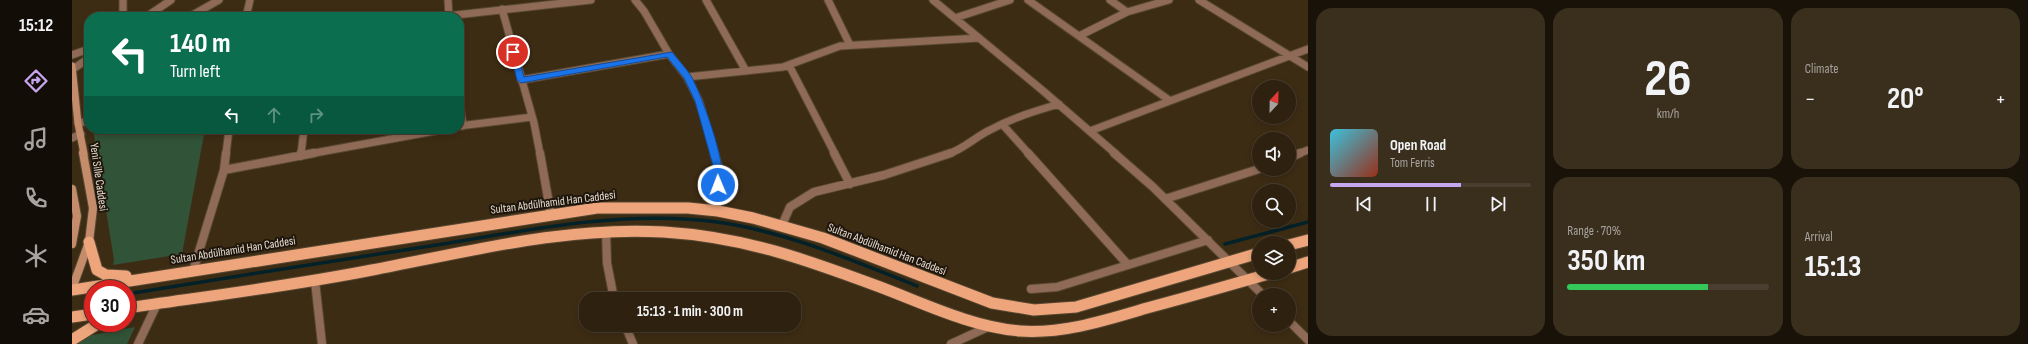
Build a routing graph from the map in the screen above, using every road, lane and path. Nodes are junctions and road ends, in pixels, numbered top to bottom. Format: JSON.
{"nodes":[{"id":1,"x":123,"y":0,"type":"edge"},
{"id":2,"x":171,"y":0,"type":"edge"},
{"id":3,"x":219,"y":0,"type":"edge"},
{"id":4,"x":250,"y":0,"type":"edge"},
{"id":5,"x":448,"y":0,"type":"edge"},
{"id":6,"x":591,"y":0,"type":"edge"},
{"id":7,"x":635,"y":0,"type":"edge"},
{"id":8,"x":706,"y":0,"type":"edge"},
{"id":9,"x":828,"y":0,"type":"edge"},
{"id":10,"x":933,"y":0,"type":"edge"},
{"id":11,"x":1010,"y":0,"type":"edge"},
{"id":12,"x":1028,"y":0,"type":"edge"},
{"id":13,"x":1110,"y":0,"type":"edge"},
{"id":14,"x":1170,"y":0,"type":"edge"},
{"id":15,"x":1199,"y":0,"type":"edge"},
{"id":16,"x":524,"y":4,"type":"edge"},
{"id":17,"x":502,"y":9,"type":"junction"},
{"id":18,"x":123,"y":12,"type":"edge"},
{"id":19,"x":153,"y":12,"type":"edge"},
{"id":20,"x":198,"y":12,"type":"edge"},
{"id":21,"x":247,"y":12,"type":"edge"},
{"id":22,"x":449,"y":12,"type":"edge"},
{"id":23,"x":1128,"y":12,"type":"junction"},
{"id":24,"x":464,"y":14,"type":"edge"},
{"id":25,"x":955,"y":18,"type":"junction"},
{"id":26,"x":1079,"y":36,"type":"junction"},
{"id":27,"x":979,"y":38,"type":"junction"},
{"id":28,"x":850,"y":45,"type":"junction"},
{"id":29,"x":72,"y":48,"type":"edge"},
{"id":30,"x":84,"y":48,"type":"edge"},
{"id":31,"x":1308,"y":49,"type":"edge"},
{"id":32,"x":84,"y":50,"type":"edge"},
{"id":33,"x":669,"y":54,"type":"junction"},
{"id":34,"x":72,"y":55,"type":"edge"},
{"id":35,"x":1289,"y":56,"type":"junction"},
{"id":36,"x":84,"y":61,"type":"edge"},
{"id":37,"x":789,"y":65,"type":"junction"},
{"id":38,"x":1308,"y":67,"type":"edge"},
{"id":39,"x":72,"y":68,"type":"edge"},
{"id":40,"x":746,"y":71,"type":"junction"},
{"id":41,"x":688,"y":77,"type":"junction"},
{"id":42,"x":521,"y":80,"type":"junction"},
{"id":43,"x":1169,"y":100,"type":"junction"},
{"id":44,"x":1059,"y":104,"type":"junction"},
{"id":45,"x":532,"y":117,"type":"junction"},
{"id":46,"x":84,"y":122,"type":"edge"},
{"id":47,"x":78,"y":123,"type":"junction"},
{"id":48,"x":1002,"y":124,"type":"junction"},
{"id":49,"x":464,"y":126,"type":"edge"},
{"id":50,"x":1090,"y":131,"type":"junction"},
{"id":51,"x":81,"y":134,"type":"junction"},
{"id":52,"x":228,"y":134,"type":"edge"},
{"id":53,"x":303,"y":134,"type":"edge"},
{"id":54,"x":419,"y":134,"type":"edge"},
{"id":55,"x":72,"y":138,"type":"edge"},
{"id":56,"x":1308,"y":150,"type":"edge"},
{"id":57,"x":1296,"y":155,"type":"edge"},
{"id":58,"x":301,"y":156,"type":"junction"},
{"id":59,"x":224,"y":170,"type":"junction"},
{"id":60,"x":1252,"y":171,"type":"edge"},
{"id":61,"x":850,"y":184,"type":"junction"},
{"id":62,"x":72,"y":189,"type":"edge"},
{"id":63,"x":1166,"y":199,"type":"junction"},
{"id":64,"x":717,"y":211,"type":"junction"},
{"id":65,"x":551,"y":215,"type":"junction"},
{"id":66,"x":782,"y":226,"type":"junction"},
{"id":67,"x":606,"y":231,"type":"junction"},
{"id":68,"x":1208,"y":240,"type":"junction"},
{"id":69,"x":1308,"y":240,"type":"edge"},
{"id":70,"x":89,"y":242,"type":"junction"},
{"id":71,"x":1296,"y":243,"type":"edge"},
{"id":72,"x":72,"y":244,"type":"edge"},
{"id":73,"x":1252,"y":256,"type":"edge"},
{"id":74,"x":1229,"y":262,"type":"junction"},
{"id":75,"x":1308,"y":262,"type":"edge"},
{"id":76,"x":1128,"y":265,"type":"junction"},
{"id":77,"x":1296,"y":266,"type":"edge"},
{"id":78,"x":193,"y":271,"type":"junction"},
{"id":79,"x":146,"y":278,"type":"junction"},
{"id":80,"x":1252,"y":279,"type":"edge"},
{"id":81,"x":1248,"y":280,"type":"junction"},
{"id":82,"x":136,"y":281,"type":"edge"},
{"id":83,"x":315,"y":281,"type":"junction"},
{"id":84,"x":1256,"y":288,"type":"edge"},
{"id":85,"x":72,"y":289,"type":"edge"},
{"id":86,"x":1031,"y":289,"type":"dead end"},
{"id":87,"x":613,"y":292,"type":"edge"},
{"id":88,"x":157,"y":304,"type":"junction"},
{"id":89,"x":136,"y":307,"type":"edge"},
{"id":90,"x":84,"y":315,"type":"edge"},
{"id":91,"x":72,"y":317,"type":"edge"},
{"id":92,"x":990,"y":326,"type":"junction"},
{"id":93,"x":1296,"y":328,"type":"edge"},
{"id":94,"x":85,"y":332,"type":"edge"},
{"id":95,"x":628,"y":332,"type":"edge"},
{"id":96,"x":72,"y":340,"type":"edge"},
{"id":97,"x":1308,"y":340,"type":"edge"},
{"id":98,"x":138,"y":344,"type":"edge"},
{"id":99,"x":322,"y":344,"type":"edge"},
{"id":100,"x":633,"y":344,"type":"edge"},
{"id":101,"x":951,"y":344,"type":"edge"}],
"edges":[{"from":1,"to":18,"type":"street"},
{"from":2,"to":19,"type":"street"},
{"from":3,"to":20,"type":"street"},
{"from":4,"to":21,"type":"street"},
{"from":5,"to":22,"type":"street"},
{"from":6,"to":16,"type":"street"},
{"from":7,"to":33,"type":"street"},
{"from":8,"to":40,"type":"street"},
{"from":9,"to":28,"type":"street"},
{"from":10,"to":25,"type":"street"},
{"from":11,"to":25,"type":"street"},
{"from":12,"to":26,"type":"street"},
{"from":13,"to":23,"type":"street"},
{"from":14,"to":23,"type":"street"},
{"from":15,"to":35,"type":"street"},
{"from":16,"to":17,"type":"street"},
{"from":17,"to":24,"type":"street"},
{"from":17,"to":42,"type":"street"},
{"from":23,"to":26,"type":"street"},
{"from":25,"to":27,"type":"street"},
{"from":26,"to":43,"type":"street"},
{"from":27,"to":28,"type":"street"},
{"from":27,"to":44,"type":"street"},
{"from":28,"to":37,"type":"street"},
{"from":29,"to":30,"type":"street"},
{"from":31,"to":35,"type":"street"},
{"from":32,"to":34,"type":"street"},
{"from":33,"to":41,"type":"street"},
{"from":33,"to":42,"type":"street"},
{"from":35,"to":38,"type":"street"},
{"from":35,"to":43,"type":"street"},
{"from":36,"to":39,"type":"street"},
{"from":37,"to":40,"type":"street"},
{"from":37,"to":61,"type":"street"},
{"from":39,"to":47,"type":"main road","name":"Yeni Sille Caddesi"},
{"from":40,"to":41,"type":"street"},
{"from":41,"to":64,"type":"street"},
{"from":42,"to":45,"type":"street"},
{"from":43,"to":50,"type":"street"},
{"from":44,"to":48,"type":"street"},
{"from":44,"to":50,"type":"street"},
{"from":45,"to":49,"type":"street"},
{"from":45,"to":65,"type":"street"},
{"from":46,"to":47,"type":"street"},
{"from":47,"to":51,"type":"main road","name":"Yeni Sille Caddesi"},
{"from":48,"to":61,"type":"street"},
{"from":48,"to":76,"type":"street"},
{"from":50,"to":63,"type":"street"},
{"from":51,"to":55,"type":"street"},
{"from":51,"to":70,"type":"main road","name":"Yeni Sille Caddesi"},
{"from":52,"to":59,"type":"street"},
{"from":53,"to":58,"type":"street"},
{"from":54,"to":58,"type":"street"},
{"from":56,"to":57,"type":"street"},
{"from":58,"to":59,"type":"street"},
{"from":59,"to":78,"type":"street"},
{"from":60,"to":63,"type":"street"},
{"from":61,"to":66,"type":"street"},
{"from":62,"to":72,"type":"main road"},
{"from":63,"to":68,"type":"street"},
{"from":64,"to":65,"type":"main road","name":"Sultan Abdülhamid Han Caddesi"},
{"from":64,"to":66,"type":"main road","name":"Sultan Abdülhamid Han Caddesi"},
{"from":65,"to":78,"type":"main road","name":"Sultan Abdülhamid Han Caddesi"},
{"from":66,"to":74,"type":"main road","name":"Sultan Abdülhamid Han Caddesi"},
{"from":67,"to":83,"type":"main road"},
{"from":67,"to":87,"type":"street"},
{"from":67,"to":92,"type":"main road"},
{"from":68,"to":74,"type":"street"},
{"from":68,"to":76,"type":"street"},
{"from":69,"to":71,"type":"main road"},
{"from":70,"to":79,"type":"main road"},
{"from":70,"to":85,"type":"main road","name":"Yeni Sille Caddesi"},
{"from":73,"to":74,"type":"main road","name":"Sultan Abdülhamid Han Caddesi"},
{"from":74,"to":81,"type":"street"},
{"from":75,"to":77,"type":"main road"},
{"from":76,"to":86,"type":"street"},
{"from":78,"to":79,"type":"main road","name":"Sultan Abdülhamid Han Caddesi"},
{"from":79,"to":82,"type":"main road"},
{"from":79,"to":85,"type":"main road","name":"Sultan Abdülhamid Han Caddesi"},
{"from":80,"to":81,"type":"main road"},
{"from":81,"to":84,"type":"street"},
{"from":81,"to":92,"type":"main road"},
{"from":83,"to":88,"type":"main road"},
{"from":83,"to":99,"type":"street"},
{"from":88,"to":89,"type":"main road"},
{"from":88,"to":98,"type":"street"},
{"from":90,"to":91,"type":"main road"},
{"from":92,"to":101,"type":"street"},
{"from":93,"to":97,"type":"street"},
{"from":94,"to":96,"type":"main road"},
{"from":95,"to":100,"type":"street"}]}
